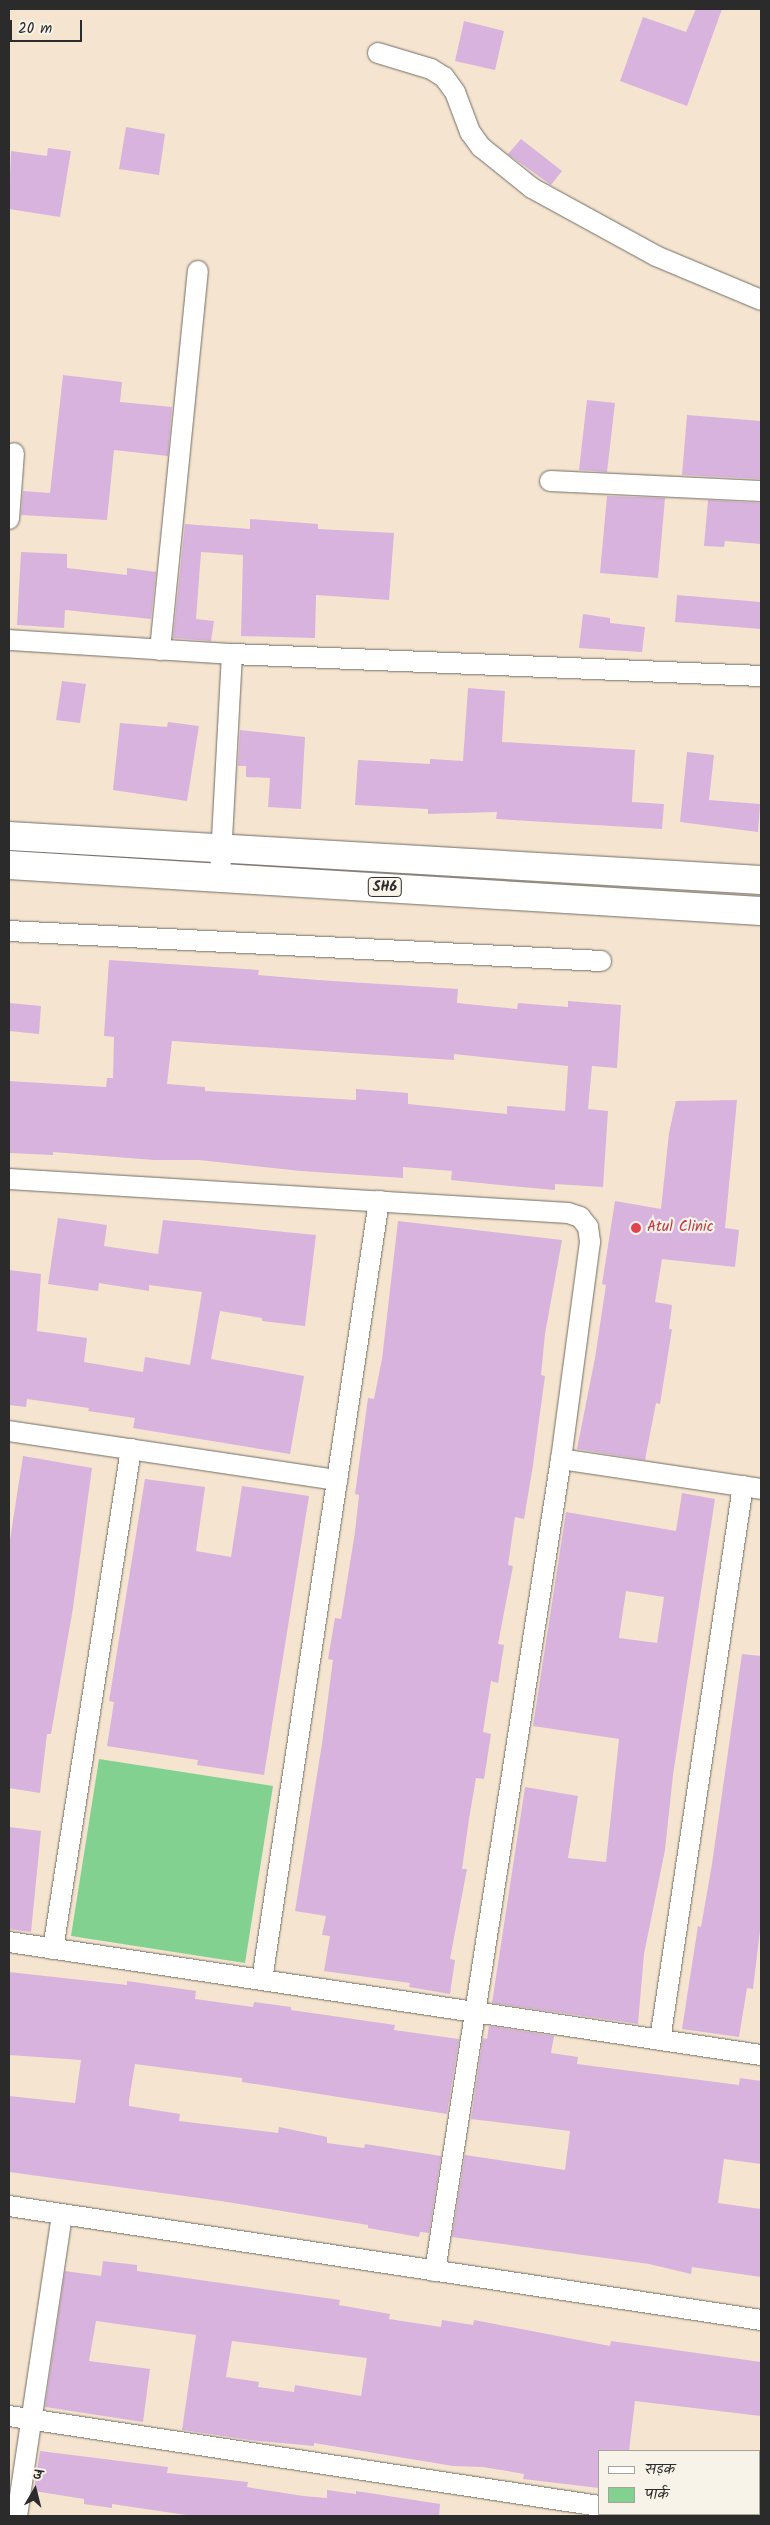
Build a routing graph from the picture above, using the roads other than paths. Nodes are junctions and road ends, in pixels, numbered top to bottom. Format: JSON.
{"nodes":[{"id":1,"x":378,"y":53,"type":"dead end"},
{"id":2,"x":198,"y":271,"type":"dead end"},
{"id":3,"x":761,"y":300,"type":"edge"},
{"id":4,"x":14,"y":453,"type":"dead end"},
{"id":5,"x":550,"y":480,"type":"dead end"},
{"id":6,"x":761,"y":491,"type":"edge"},
{"id":7,"x":9,"y":519,"type":"edge"},
{"id":8,"x":9,"y":640,"type":"edge"},
{"id":9,"x":160,"y":650,"type":"junction"},
{"id":10,"x":232,"y":654,"type":"junction"},
{"id":11,"x":761,"y":676,"type":"edge"},
{"id":12,"x":9,"y":836,"type":"edge"},
{"id":13,"x":222,"y":848,"type":"junction"},
{"id":14,"x":9,"y":865,"type":"edge"},
{"id":15,"x":220,"y":878,"type":"junction"},
{"id":16,"x":761,"y":880,"type":"edge"},
{"id":17,"x":761,"y":911,"type":"edge"},
{"id":18,"x":9,"y":931,"type":"edge"},
{"id":19,"x":601,"y":960,"type":"dead end"},
{"id":20,"x":9,"y":1179,"type":"edge"},
{"id":21,"x":379,"y":1201,"type":"junction"},
{"id":22,"x":9,"y":1431,"type":"edge"},
{"id":23,"x":131,"y":1449,"type":"junction"},
{"id":24,"x":561,"y":1459,"type":"junction"},
{"id":25,"x":337,"y":1480,"type":"junction"},
{"id":26,"x":752,"y":1488,"type":"edge"},
{"id":27,"x":9,"y":1942,"type":"edge"},
{"id":28,"x":53,"y":1949,"type":"junction"},
{"id":29,"x":262,"y":1980,"type":"junction"},
{"id":30,"x":475,"y":2012,"type":"junction"},
{"id":31,"x":660,"y":2040,"type":"junction"},
{"id":32,"x":761,"y":2055,"type":"edge"},
{"id":33,"x":9,"y":2206,"type":"edge"},
{"id":34,"x":62,"y":2214,"type":"junction"},
{"id":35,"x":435,"y":2271,"type":"junction"},
{"id":36,"x":761,"y":2320,"type":"edge"},
{"id":37,"x":9,"y":2416,"type":"edge"},
{"id":38,"x":32,"y":2419,"type":"junction"},
{"id":39,"x":15,"y":2503,"type":"edge"},
{"id":40,"x":598,"y":2506,"type":"edge"}],
"edges":[{"from":1,"to":3,"type":"street"},
{"from":2,"to":9,"type":"street"},
{"from":4,"to":7,"type":"street"},
{"from":5,"to":6,"type":"street"},
{"from":8,"to":9,"type":"street"},
{"from":9,"to":10,"type":"street"},
{"from":10,"to":11,"type":"street"},
{"from":10,"to":13,"type":"street"},
{"from":12,"to":13,"type":"main road","number":"SH6"},
{"from":13,"to":15,"type":"street"},
{"from":13,"to":16,"type":"main road","number":"SH6"},
{"from":14,"to":15,"type":"main road","number":"SH6"},
{"from":15,"to":17,"type":"main road","number":"SH6"},
{"from":18,"to":19,"type":"street"},
{"from":20,"to":21,"type":"street"},
{"from":21,"to":24,"type":"street"},
{"from":21,"to":25,"type":"street"},
{"from":22,"to":23,"type":"street"},
{"from":23,"to":25,"type":"street"},
{"from":23,"to":28,"type":"street"},
{"from":24,"to":26,"type":"street"},
{"from":24,"to":30,"type":"street"},
{"from":25,"to":29,"type":"street"},
{"from":26,"to":31,"type":"street"},
{"from":27,"to":28,"type":"street"},
{"from":28,"to":29,"type":"street"},
{"from":29,"to":30,"type":"street"},
{"from":30,"to":31,"type":"street"},
{"from":30,"to":35,"type":"street"},
{"from":31,"to":32,"type":"street"},
{"from":33,"to":34,"type":"street"},
{"from":34,"to":35,"type":"street"},
{"from":34,"to":38,"type":"street"},
{"from":35,"to":36,"type":"street"},
{"from":37,"to":38,"type":"street"},
{"from":38,"to":39,"type":"street"},
{"from":38,"to":40,"type":"street"}]}
